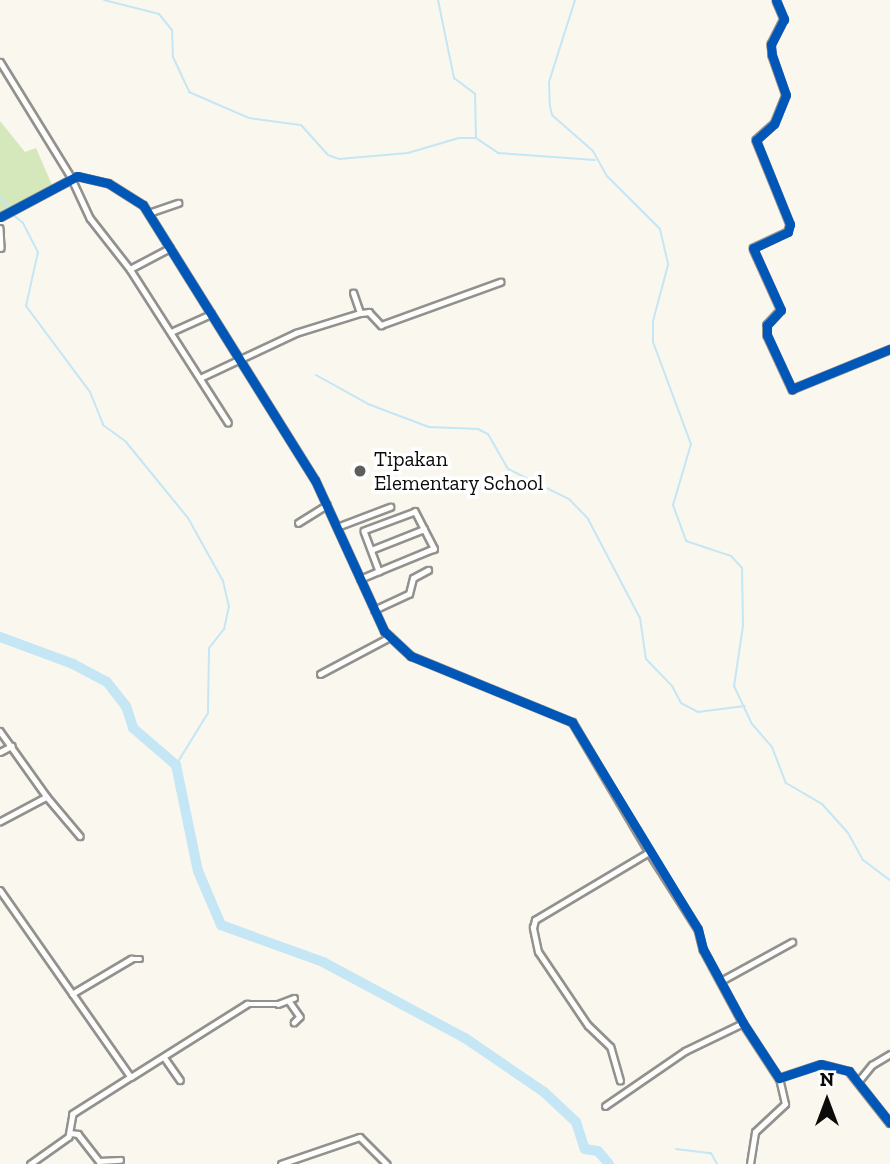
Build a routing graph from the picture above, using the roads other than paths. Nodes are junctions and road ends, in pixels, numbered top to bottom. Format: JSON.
{"nodes":[{"id":1,"x":776,"y":0,"type":"edge"},
{"id":2,"x":0,"y":62,"type":"edge"},
{"id":3,"x":71,"y":176,"type":"junction"},
{"id":4,"x":178,"y":202,"type":"dead end"},
{"id":5,"x":149,"y":213,"type":"junction"},
{"id":6,"x":2,"y":216,"type":"edge"},
{"id":7,"x":0,"y":228,"type":"edge"},
{"id":8,"x":1,"y":248,"type":"edge"},
{"id":9,"x":171,"y":248,"type":"junction"},
{"id":10,"x":130,"y":269,"type":"junction"},
{"id":11,"x":500,"y":282,"type":"dead end"},
{"id":12,"x":353,"y":293,"type":"dead end"},
{"id":13,"x":214,"y":313,"type":"junction"},
{"id":14,"x":360,"y":313,"type":"junction"},
{"id":15,"x":171,"y":332,"type":"junction"},
{"id":16,"x":890,"y":349,"type":"edge"},
{"id":17,"x":243,"y":360,"type":"junction"},
{"id":18,"x":200,"y":378,"type":"junction"},
{"id":19,"x":228,"y":422,"type":"dead end"},
{"id":20,"x":327,"y":505,"type":"junction"},
{"id":21,"x":390,"y":507,"type":"dead end"},
{"id":22,"x":298,"y":523,"type":"dead end"},
{"id":23,"x":337,"y":527,"type":"junction"},
{"id":24,"x":424,"y":529,"type":"junction"},
{"id":25,"x":371,"y":550,"type":"junction"},
{"id":26,"x":428,"y":570,"type":"dead end"},
{"id":27,"x":379,"y":571,"type":"junction"},
{"id":28,"x":360,"y":579,"type":"junction"},
{"id":29,"x":374,"y":610,"type":"junction"},
{"id":30,"x":390,"y":638,"type":"junction"},
{"id":31,"x":320,"y":674,"type":"dead end"},
{"id":32,"x":0,"y":731,"type":"edge"},
{"id":33,"x":12,"y":746,"type":"junction"},
{"id":34,"x":0,"y":752,"type":"edge"},
{"id":35,"x":47,"y":797,"type":"junction"},
{"id":36,"x":0,"y":822,"type":"edge"},
{"id":37,"x":80,"y":836,"type":"dead end"},
{"id":38,"x":649,"y":852,"type":"junction"},
{"id":39,"x":0,"y":890,"type":"edge"},
{"id":40,"x":792,"y":942,"type":"dead end"},
{"id":41,"x":140,"y":959,"type":"dead end"},
{"id":42,"x":721,"y":981,"type":"junction"},
{"id":43,"x":72,"y":994,"type":"junction"},
{"id":44,"x":294,"y":1023,"type":"dead end"},
{"id":45,"x":743,"y":1023,"type":"junction"},
{"id":46,"x":890,"y":1054,"type":"edge"},
{"id":47,"x":164,"y":1057,"type":"junction"},
{"id":48,"x":131,"y":1077,"type":"junction"},
{"id":49,"x":779,"y":1078,"type":"junction"},
{"id":50,"x":180,"y":1080,"type":"dead end"},
{"id":51,"x":620,"y":1081,"type":"dead end"},
{"id":52,"x":858,"y":1082,"type":"junction"},
{"id":53,"x":605,"y":1106,"type":"dead end"},
{"id":54,"x":890,"y":1123,"type":"edge"},
{"id":55,"x":70,"y":1133,"type":"junction"},
{"id":56,"x":120,"y":1160,"type":"dead end"},
{"id":57,"x":31,"y":1164,"type":"edge"},
{"id":58,"x":281,"y":1164,"type":"edge"},
{"id":59,"x":387,"y":1164,"type":"edge"},
{"id":60,"x":750,"y":1164,"type":"edge"}],
"edges":[{"from":1,"to":16,"type":"street"},
{"from":2,"to":3,"type":"street"},
{"from":3,"to":5,"type":"street"},
{"from":3,"to":6,"type":"street"},
{"from":3,"to":10,"type":"street"},
{"from":4,"to":5,"type":"street"},
{"from":5,"to":9,"type":"street"},
{"from":7,"to":8,"type":"street"},
{"from":9,"to":10,"type":"street"},
{"from":9,"to":13,"type":"street"},
{"from":10,"to":15,"type":"street"},
{"from":11,"to":14,"type":"street"},
{"from":12,"to":14,"type":"street"},
{"from":13,"to":15,"type":"street"},
{"from":13,"to":17,"type":"street"},
{"from":14,"to":17,"type":"street"},
{"from":15,"to":18,"type":"street"},
{"from":17,"to":18,"type":"street"},
{"from":17,"to":20,"type":"street"},
{"from":18,"to":19,"type":"street"},
{"from":20,"to":22,"type":"street"},
{"from":20,"to":23,"type":"street"},
{"from":21,"to":23,"type":"street"},
{"from":23,"to":28,"type":"street"},
{"from":24,"to":25,"type":"street"},
{"from":24,"to":25,"type":"street"},
{"from":24,"to":27,"type":"street"},
{"from":25,"to":27,"type":"street"},
{"from":26,"to":29,"type":"street"},
{"from":27,"to":28,"type":"street"},
{"from":28,"to":29,"type":"street"},
{"from":29,"to":30,"type":"street"},
{"from":30,"to":31,"type":"street"},
{"from":30,"to":38,"type":"street"},
{"from":32,"to":33,"type":"street"},
{"from":33,"to":34,"type":"street"},
{"from":33,"to":35,"type":"street"},
{"from":35,"to":36,"type":"street"},
{"from":35,"to":37,"type":"street"},
{"from":38,"to":42,"type":"street"},
{"from":38,"to":51,"type":"street"},
{"from":39,"to":43,"type":"street"},
{"from":40,"to":42,"type":"street"},
{"from":41,"to":43,"type":"street"},
{"from":42,"to":45,"type":"street"},
{"from":43,"to":48,"type":"street"},
{"from":44,"to":47,"type":"street"},
{"from":45,"to":49,"type":"street"},
{"from":45,"to":53,"type":"street"},
{"from":46,"to":52,"type":"street"},
{"from":47,"to":48,"type":"street"},
{"from":47,"to":50,"type":"street"},
{"from":48,"to":55,"type":"street"},
{"from":49,"to":52,"type":"street"},
{"from":49,"to":60,"type":"street"},
{"from":52,"to":54,"type":"street"},
{"from":55,"to":56,"type":"street"},
{"from":55,"to":57,"type":"street"},
{"from":58,"to":59,"type":"street"}]}
